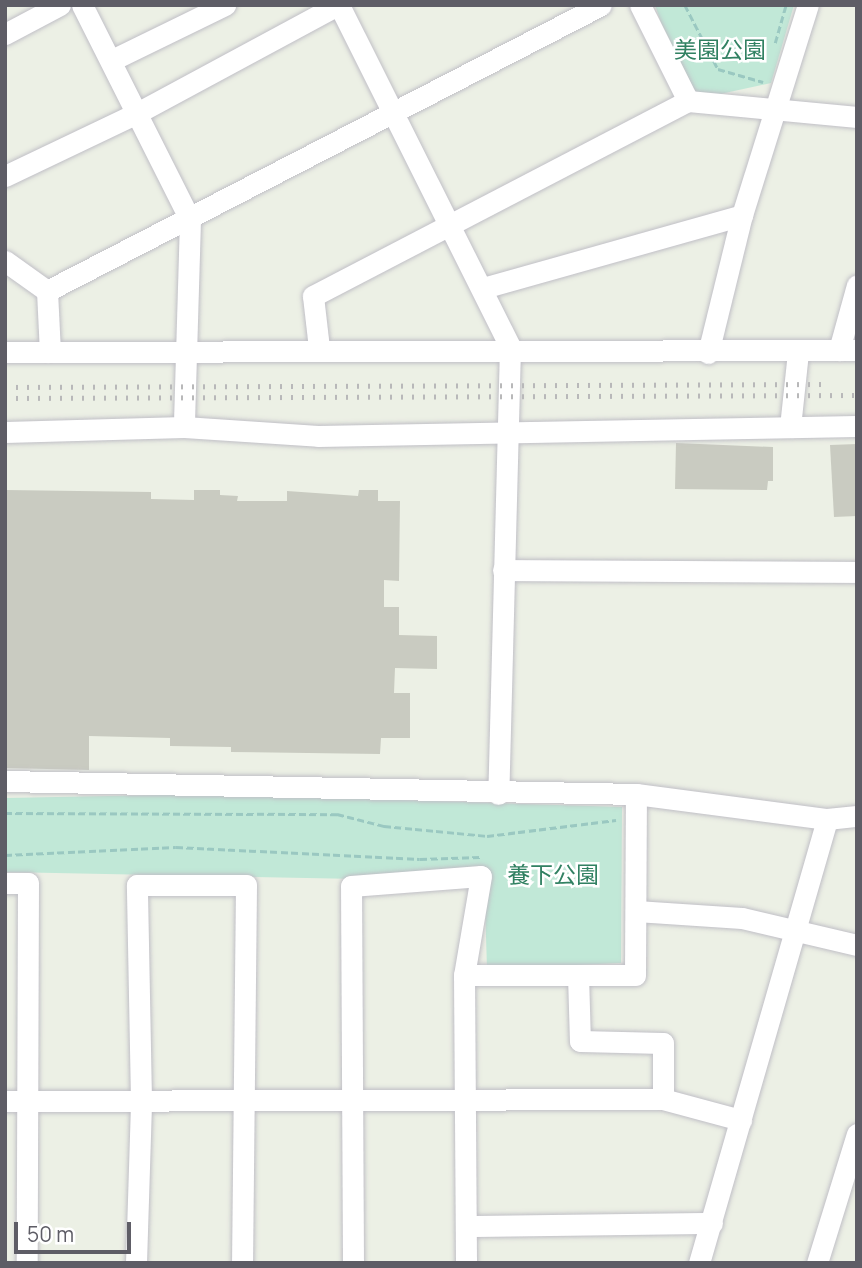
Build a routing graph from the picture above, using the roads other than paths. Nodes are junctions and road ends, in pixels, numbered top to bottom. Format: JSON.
{"nodes":[{"id":1,"x":60,"y":5,"type":"edge"},
{"id":2,"x":82,"y":5,"type":"edge"},
{"id":3,"x":225,"y":5,"type":"edge"},
{"id":4,"x":338,"y":5,"type":"edge"},
{"id":5,"x":601,"y":5,"type":"edge"},
{"id":6,"x":640,"y":5,"type":"edge"},
{"id":7,"x":808,"y":5,"type":"edge"},
{"id":8,"x":5,"y":34,"type":"edge"},
{"id":9,"x":112,"y":60,"type":"junction"},
{"id":10,"x":688,"y":101,"type":"junction"},
{"id":11,"x":775,"y":107,"type":"junction"},
{"id":12,"x":393,"y":111,"type":"junction"},
{"id":13,"x":139,"y":112,"type":"junction"},
{"id":14,"x":857,"y":117,"type":"edge"},
{"id":15,"x":5,"y":176,"type":"edge"},
{"id":16,"x":743,"y":215,"type":"junction"},
{"id":17,"x":190,"y":220,"type":"junction"},
{"id":18,"x":450,"y":223,"type":"junction"},
{"id":19,"x":5,"y":261,"type":"edge"},
{"id":20,"x":857,"y":285,"type":"edge"},
{"id":21,"x":483,"y":288,"type":"junction"},
{"id":22,"x":47,"y":290,"type":"junction"},
{"id":23,"x":510,"y":347,"type":"junction"},
{"id":24,"x":319,"y":348,"type":"junction"},
{"id":25,"x":189,"y":350,"type":"junction"},
{"id":26,"x":848,"y":350,"type":"edge"},
{"id":27,"x":5,"y":352,"type":"edge"},
{"id":28,"x":50,"y":352,"type":"junction"},
{"id":29,"x":798,"y":352,"type":"junction"},
{"id":30,"x":708,"y":353,"type":"junction"},
{"id":31,"x":857,"y":426,"type":"edge"},
{"id":32,"x":184,"y":427,"type":"junction"},
{"id":33,"x":790,"y":427,"type":"junction"},
{"id":34,"x":5,"y":432,"type":"edge"},
{"id":35,"x":506,"y":434,"type":"junction"},
{"id":36,"x":503,"y":570,"type":"junction"},
{"id":37,"x":857,"y":572,"type":"edge"},
{"id":38,"x":5,"y":780,"type":"edge"},
{"id":39,"x":498,"y":793,"type":"junction"},
{"id":40,"x":635,"y":794,"type":"junction"},
{"id":41,"x":857,"y":816,"type":"edge"},
{"id":42,"x":827,"y":819,"type":"junction"},
{"id":43,"x":5,"y":883,"type":"edge"},
{"id":44,"x":636,"y":911,"type":"junction"},
{"id":45,"x":796,"y":930,"type":"junction"},
{"id":46,"x":857,"y":945,"type":"edge"},
{"id":47,"x":464,"y":975,"type":"junction"},
{"id":48,"x":578,"y":975,"type":"junction"},
{"id":49,"x":243,"y":1098,"type":"junction"},
{"id":50,"x":663,"y":1099,"type":"junction"},
{"id":51,"x":141,"y":1100,"type":"junction"},
{"id":52,"x":467,"y":1100,"type":"junction"},
{"id":53,"x":5,"y":1101,"type":"edge"},
{"id":54,"x":28,"y":1101,"type":"junction"},
{"id":55,"x":353,"y":1103,"type":"junction"},
{"id":56,"x":741,"y":1120,"type":"junction"},
{"id":57,"x":857,"y":1133,"type":"edge"},
{"id":58,"x":712,"y":1223,"type":"junction"},
{"id":59,"x":466,"y":1226,"type":"junction"},
{"id":60,"x":27,"y":1263,"type":"edge"},
{"id":61,"x":136,"y":1263,"type":"edge"},
{"id":62,"x":242,"y":1263,"type":"edge"},
{"id":63,"x":353,"y":1263,"type":"edge"},
{"id":64,"x":466,"y":1263,"type":"edge"},
{"id":65,"x":699,"y":1263,"type":"edge"},
{"id":66,"x":817,"y":1263,"type":"edge"}],
"edges":[{"from":1,"to":8,"type":"street"},
{"from":2,"to":9,"type":"street"},
{"from":3,"to":9,"type":"street"},
{"from":4,"to":12,"type":"street"},
{"from":4,"to":13,"type":"street"},
{"from":5,"to":12,"type":"street"},
{"from":6,"to":10,"type":"street"},
{"from":7,"to":11,"type":"street"},
{"from":9,"to":13,"type":"street"},
{"from":10,"to":11,"type":"street"},
{"from":10,"to":18,"type":"street"},
{"from":11,"to":14,"type":"street"},
{"from":11,"to":16,"type":"street"},
{"from":12,"to":17,"type":"street"},
{"from":12,"to":18,"type":"street"},
{"from":13,"to":15,"type":"street"},
{"from":13,"to":17,"type":"street"},
{"from":16,"to":21,"type":"street"},
{"from":16,"to":30,"type":"street"},
{"from":17,"to":22,"type":"street"},
{"from":17,"to":25,"type":"street"},
{"from":18,"to":21,"type":"street"},
{"from":18,"to":24,"type":"street"},
{"from":19,"to":22,"type":"street"},
{"from":20,"to":26,"type":"street"},
{"from":21,"to":23,"type":"street"},
{"from":22,"to":28,"type":"street"},
{"from":23,"to":24,"type":"street"},
{"from":23,"to":30,"type":"street"},
{"from":23,"to":35,"type":"street"},
{"from":24,"to":25,"type":"street"},
{"from":25,"to":28,"type":"street"},
{"from":25,"to":32,"type":"street"},
{"from":26,"to":29,"type":"street"},
{"from":27,"to":28,"type":"street"},
{"from":29,"to":30,"type":"street"},
{"from":29,"to":33,"type":"street"},
{"from":31,"to":33,"type":"street"},
{"from":32,"to":34,"type":"street"},
{"from":32,"to":35,"type":"street"},
{"from":33,"to":35,"type":"street"},
{"from":35,"to":36,"type":"street"},
{"from":36,"to":37,"type":"street"},
{"from":36,"to":39,"type":"street"},
{"from":38,"to":39,"type":"street"},
{"from":39,"to":40,"type":"street"},
{"from":40,"to":42,"type":"street"},
{"from":40,"to":44,"type":"street"},
{"from":41,"to":42,"type":"street"},
{"from":42,"to":45,"type":"street"},
{"from":43,"to":54,"type":"street"},
{"from":44,"to":45,"type":"street"},
{"from":44,"to":48,"type":"street"},
{"from":45,"to":46,"type":"street"},
{"from":45,"to":56,"type":"street"},
{"from":47,"to":48,"type":"street"},
{"from":47,"to":52,"type":"street"},
{"from":47,"to":55,"type":"street"},
{"from":48,"to":50,"type":"street"},
{"from":49,"to":51,"type":"street"},
{"from":49,"to":51,"type":"street"},
{"from":49,"to":55,"type":"street"},
{"from":49,"to":62,"type":"street"},
{"from":50,"to":52,"type":"street"},
{"from":50,"to":56,"type":"street"},
{"from":51,"to":54,"type":"street"},
{"from":51,"to":61,"type":"street"},
{"from":52,"to":55,"type":"street"},
{"from":52,"to":59,"type":"street"},
{"from":53,"to":54,"type":"street"},
{"from":54,"to":60,"type":"street"},
{"from":55,"to":63,"type":"street"},
{"from":56,"to":58,"type":"street"},
{"from":57,"to":66,"type":"street"},
{"from":58,"to":59,"type":"street"},
{"from":58,"to":65,"type":"street"},
{"from":59,"to":64,"type":"street"}]}
